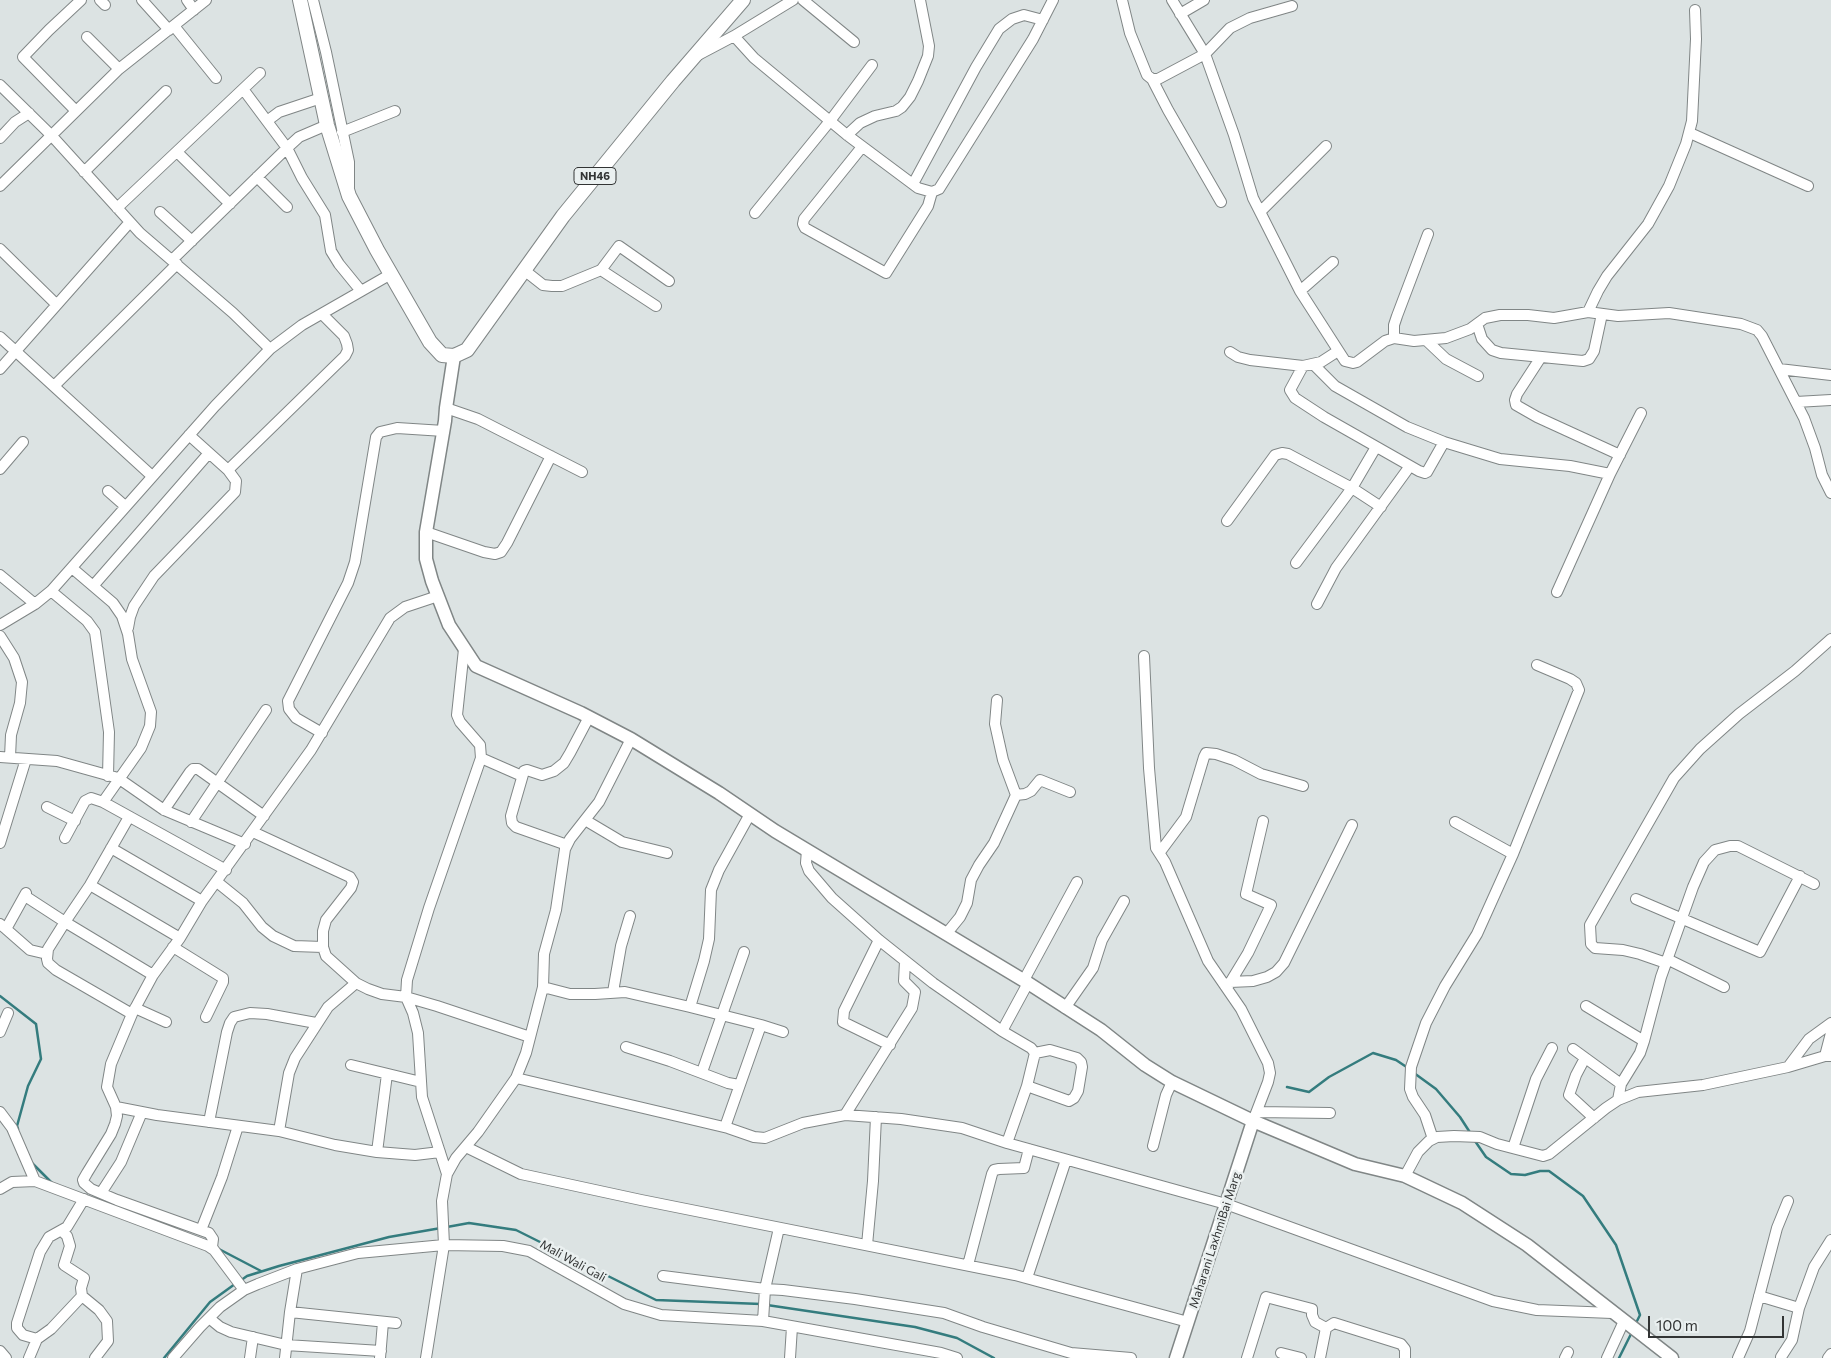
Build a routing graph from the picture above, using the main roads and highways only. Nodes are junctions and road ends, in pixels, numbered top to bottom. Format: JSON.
{"nodes":[{"id":1,"x":300,"y":0,"type":"edge"},
{"id":2,"x":743,"y":0,"type":"edge"},
{"id":3,"x":454,"y":356,"type":"junction"},
{"id":4,"x":1255,"y":1117,"type":"junction"},
{"id":5,"x":1669,"y":1357,"type":"edge"},
{"id":6,"x":1176,"y":1358,"type":"edge"}],
"edges":[{"from":1,"to":3,"type":"highway"},
{"from":2,"to":3,"type":"highway","number":"NH46"},
{"from":3,"to":4,"type":"main road"},
{"from":4,"to":5,"type":"main road"},
{"from":4,"to":6,"type":"main road","name":"Maharani LaxhmiBai Marg"}]}
